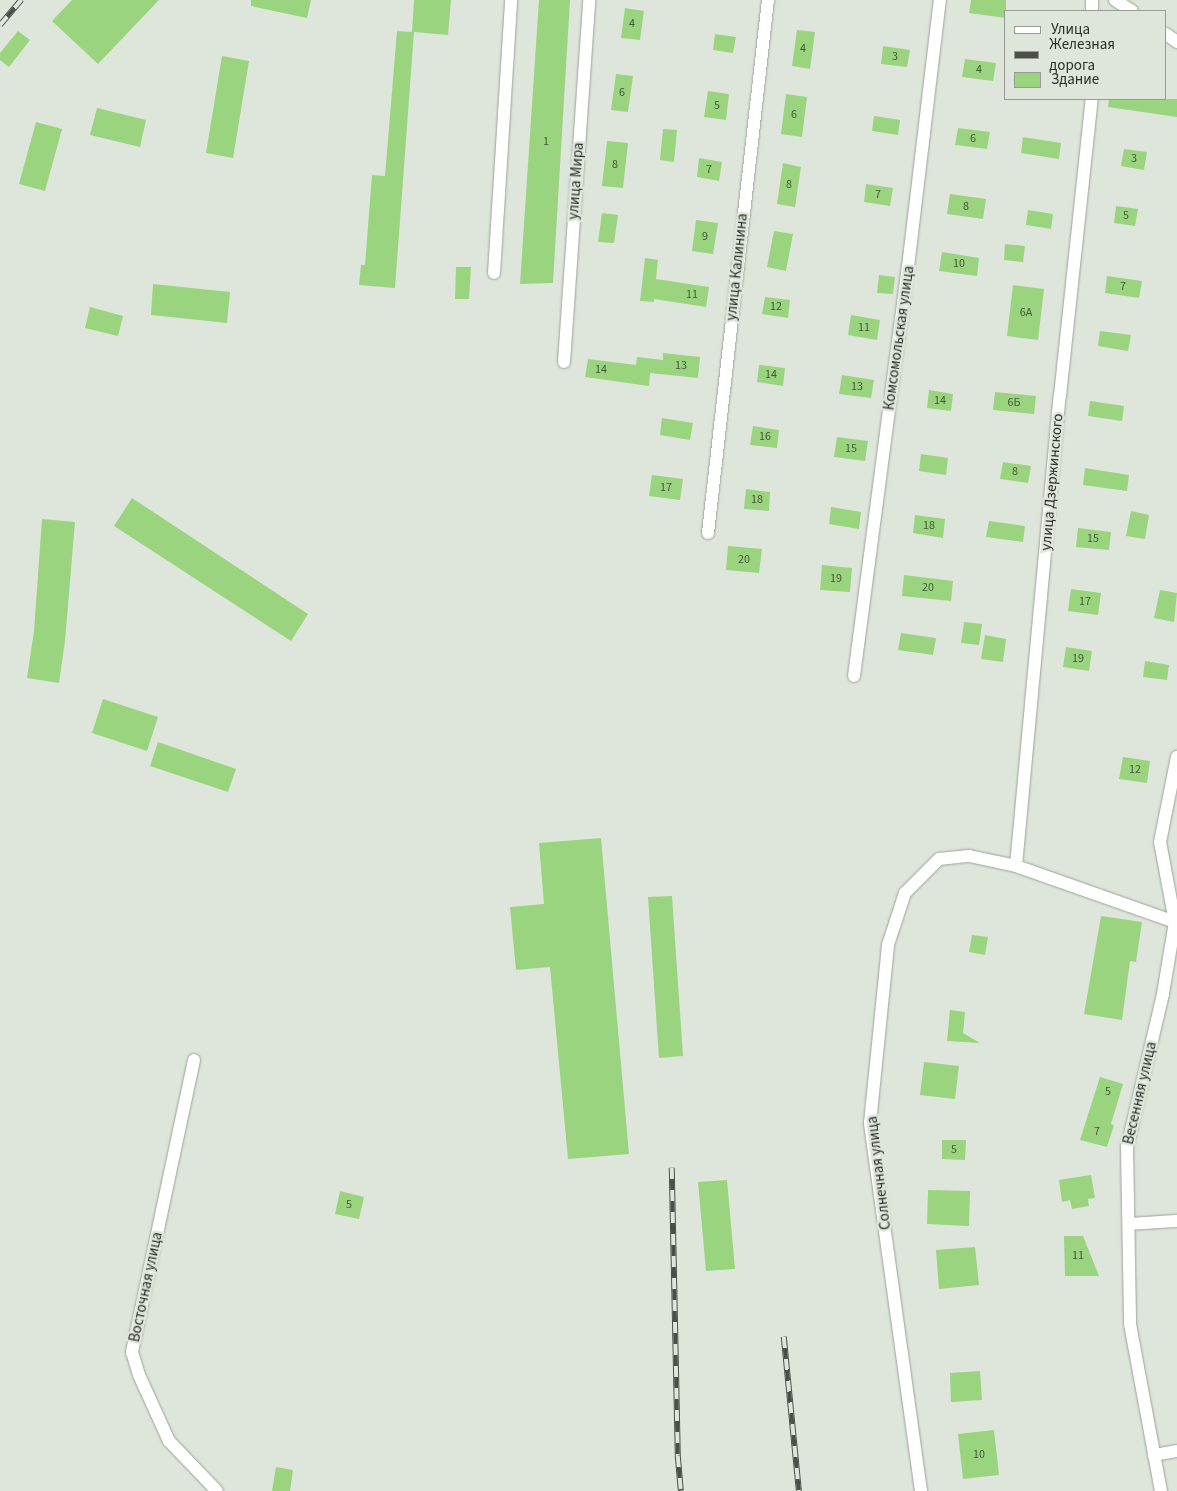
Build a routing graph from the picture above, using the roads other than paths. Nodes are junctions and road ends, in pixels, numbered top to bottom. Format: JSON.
{"nodes":[{"id":1,"x":511,"y":0,"type":"edge"},
{"id":2,"x":589,"y":0,"type":"edge"},
{"id":3,"x":768,"y":0,"type":"edge"},
{"id":4,"x":940,"y":0,"type":"edge"},
{"id":5,"x":1115,"y":0,"type":"edge"},
{"id":6,"x":1130,"y":10,"type":"edge"},
{"id":7,"x":1092,"y":100,"type":"edge"},
{"id":8,"x":494,"y":273,"type":"dead end"},
{"id":9,"x":564,"y":362,"type":"dead end"},
{"id":10,"x":708,"y":534,"type":"dead end"},
{"id":11,"x":854,"y":676,"type":"dead end"},
{"id":12,"x":1177,"y":757,"type":"edge"},
{"id":13,"x":1016,"y":866,"type":"junction"},
{"id":14,"x":1175,"y":922,"type":"junction"},
{"id":15,"x":194,"y":1060,"type":"dead end"},
{"id":16,"x":1177,"y":1221,"type":"edge"},
{"id":17,"x":1129,"y":1224,"type":"junction"},
{"id":18,"x":1177,"y":1451,"type":"edge"},
{"id":19,"x":1154,"y":1455,"type":"junction"},
{"id":20,"x":217,"y":1491,"type":"edge"},
{"id":21,"x":921,"y":1491,"type":"edge"},
{"id":22,"x":1161,"y":1491,"type":"edge"}],
"edges":[{"from":1,"to":8,"type":"street"},
{"from":2,"to":9,"type":"street","name":"улица Мира"},
{"from":3,"to":10,"type":"street","name":"улица Калинина"},
{"from":4,"to":11,"type":"street","name":"Комсомольская улица"},
{"from":5,"to":6,"type":"street"},
{"from":7,"to":13,"type":"street","name":"улица Дзержинского"},
{"from":12,"to":14,"type":"street"},
{"from":13,"to":14,"type":"street"},
{"from":13,"to":21,"type":"street","name":"Солнечная улица"},
{"from":14,"to":17,"type":"street","name":"Весенняя улица"},
{"from":15,"to":20,"type":"street","name":"Восточная улица"},
{"from":16,"to":17,"type":"street"},
{"from":17,"to":19,"type":"street","name":"Весенняя улица"},
{"from":18,"to":19,"type":"street"},
{"from":19,"to":22,"type":"street","name":"Весенняя улица"}]}
